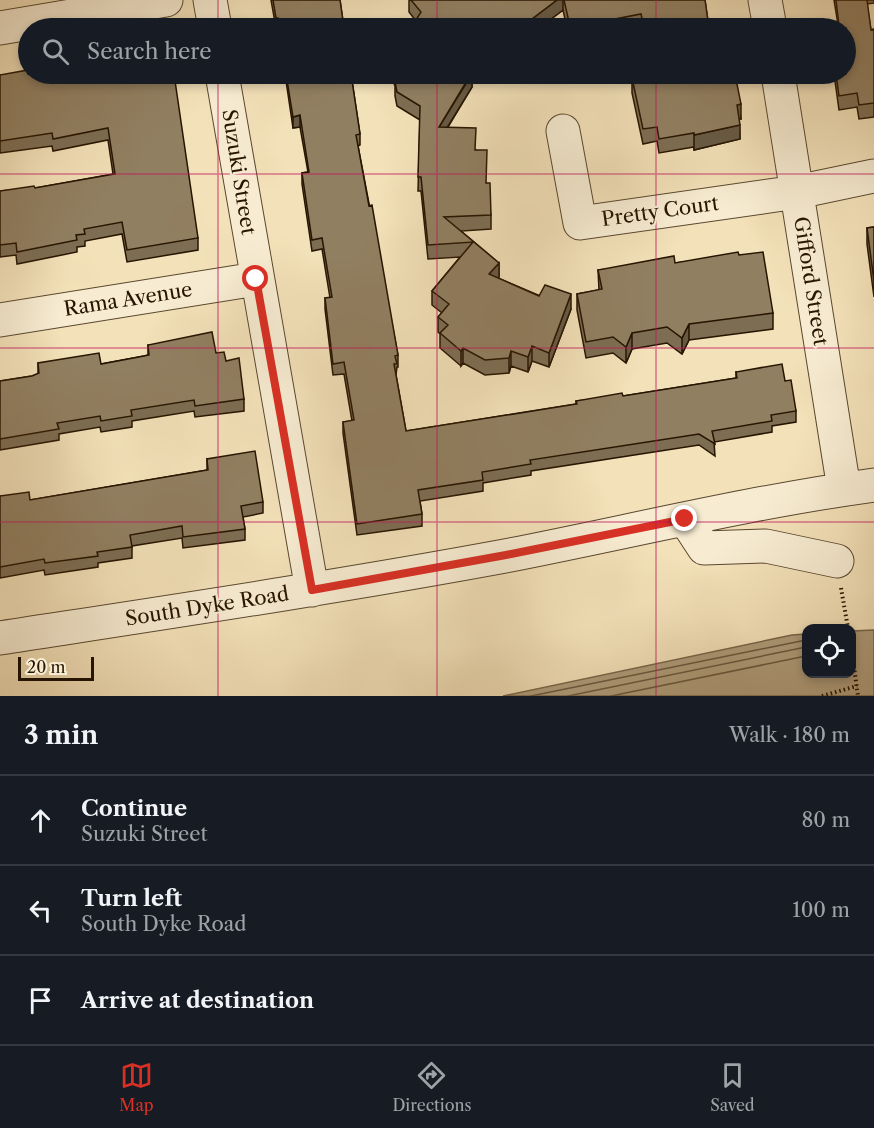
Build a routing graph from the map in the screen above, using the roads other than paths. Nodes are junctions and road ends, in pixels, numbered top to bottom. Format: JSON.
{"nodes":[{"id":1,"x":166,"y":0,"type":"edge"},
{"id":2,"x":210,"y":0,"type":"edge"},
{"id":3,"x":765,"y":0,"type":"edge"},
{"id":4,"x":59,"y":18,"type":"edge"},
{"id":5,"x":213,"y":18,"type":"edge"},
{"id":6,"x":768,"y":18,"type":"edge"},
{"id":7,"x":18,"y":25,"type":"edge"},
{"id":8,"x":0,"y":28,"type":"edge"},
{"id":9,"x":224,"y":84,"type":"edge"},
{"id":10,"x":779,"y":84,"type":"edge"},
{"id":11,"x":563,"y":131,"type":"dead end"},
{"id":12,"x":874,"y":176,"type":"edge"},
{"id":13,"x":797,"y":192,"type":"junction"},
{"id":14,"x":256,"y":279,"type":"junction"},
{"id":15,"x":0,"y":320,"type":"edge"},
{"id":16,"x":859,"y":487,"type":"edge"},
{"id":17,"x":685,"y":519,"type":"junction"},
{"id":18,"x":837,"y":561,"type":"dead end"},
{"id":19,"x":312,"y":590,"type":"junction"},
{"id":20,"x":0,"y":638,"type":"edge"}],
"edges":[{"from":1,"to":4,"type":"street"},
{"from":2,"to":5,"type":"street"},
{"from":3,"to":6,"type":"street"},
{"from":7,"to":8,"type":"street"},
{"from":9,"to":14,"type":"street","name":"Suzuki Street"},
{"from":10,"to":13,"type":"street","name":"Gifford Street"},
{"from":11,"to":13,"type":"street","name":"Pretty Court"},
{"from":12,"to":13,"type":"street"},
{"from":13,"to":16,"type":"street","name":"Gifford Street"},
{"from":14,"to":15,"type":"street","name":"Rama Avenue"},
{"from":14,"to":19,"type":"street","name":"Suzuki Street"},
{"from":16,"to":17,"type":"street","name":"South Dyke Road"},
{"from":17,"to":18,"type":"street"},
{"from":17,"to":19,"type":"street","name":"South Dyke Road"},
{"from":19,"to":20,"type":"street","name":"South Dyke Road"}]}
